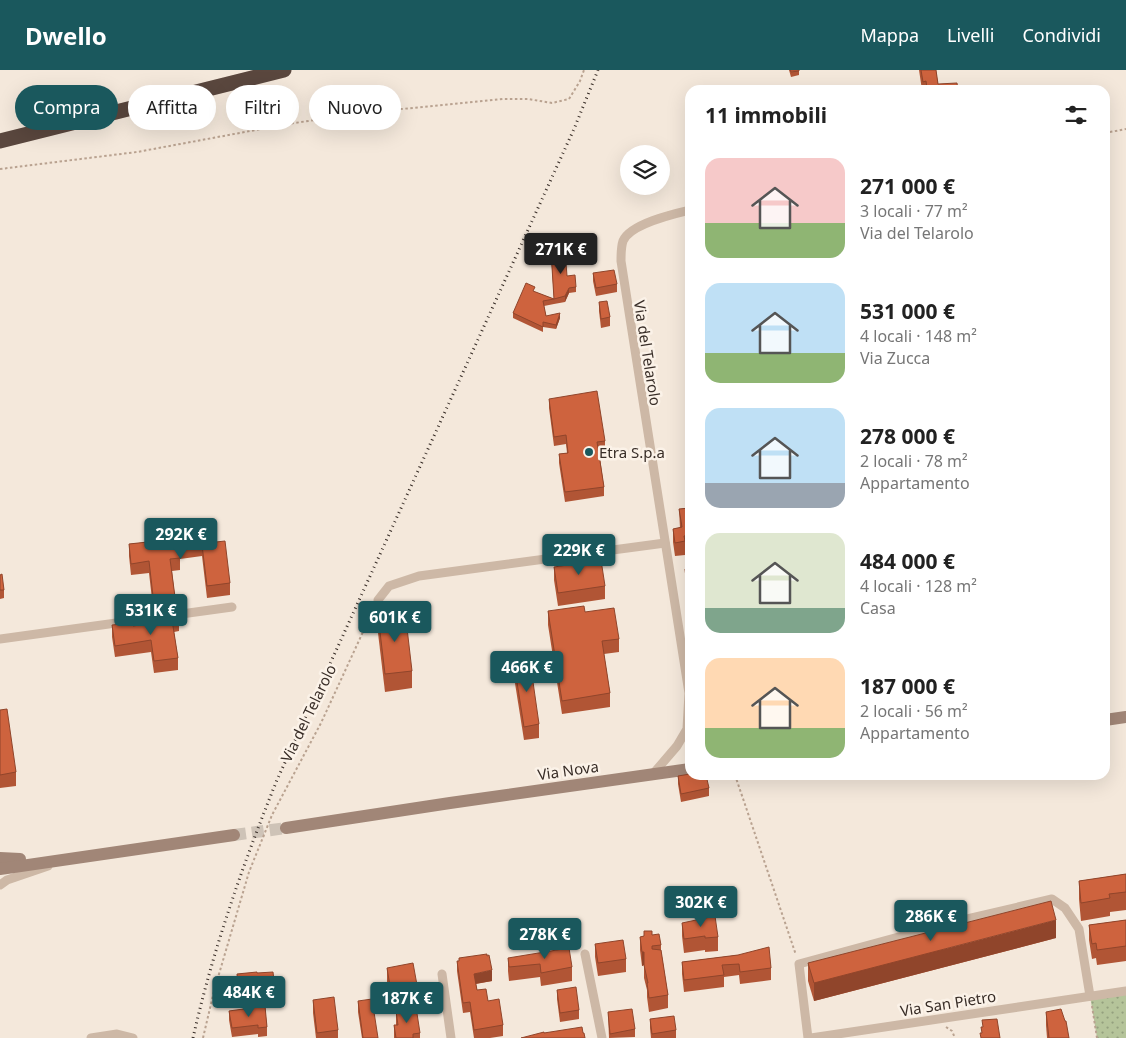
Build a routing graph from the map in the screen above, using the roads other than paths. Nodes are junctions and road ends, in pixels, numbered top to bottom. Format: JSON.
{"nodes":[{"id":1,"x":284,"y":70,"type":"edge"},
{"id":2,"x":4,"y":139,"type":"edge"},
{"id":3,"x":685,"y":212,"type":"edge"},
{"id":4,"x":666,"y":543,"type":"junction"},
{"id":5,"x":378,"y":600,"type":"road end"},
{"id":6,"x":232,"y":607,"type":"dead end"},
{"id":7,"x":0,"y":638,"type":"edge"},
{"id":8,"x":685,"y":662,"type":"edge"},
{"id":9,"x":1126,"y":717,"type":"edge"},
{"id":10,"x":1110,"y":719,"type":"edge"},
{"id":11,"x":685,"y":737,"type":"edge"},
{"id":12,"x":685,"y":769,"type":"edge"},
{"id":13,"x":653,"y":774,"type":"junction"},
{"id":14,"x":286,"y":828,"type":"tunnel mouth"},
{"id":15,"x":234,"y":835,"type":"tunnel mouth"},
{"id":16,"x":0,"y":858,"type":"edge"},
{"id":17,"x":68,"y":859,"type":"junction"},
{"id":18,"x":0,"y":869,"type":"edge"},
{"id":19,"x":0,"y":885,"type":"edge"},
{"id":20,"x":585,"y":954,"type":"dead end"},
{"id":21,"x":442,"y":974,"type":"dead end"},
{"id":22,"x":1126,"y":991,"type":"edge"},
{"id":23,"x":1090,"y":998,"type":"junction"},
{"id":24,"x":91,"y":1038,"type":"edge"},
{"id":25,"x":133,"y":1038,"type":"edge"},
{"id":26,"x":451,"y":1038,"type":"edge"},
{"id":27,"x":602,"y":1038,"type":"edge"},
{"id":28,"x":810,"y":1038,"type":"edge"}],
"edges":[{"from":1,"to":2,"type":"highway"},
{"from":3,"to":4,"type":"street","name":"Via del Telarolo"},
{"from":4,"to":5,"type":"street"},
{"from":4,"to":8,"type":"street","name":"Via del Telarolo"},
{"from":6,"to":7,"type":"street"},
{"from":9,"to":10,"type":"street"},
{"from":11,"to":13,"type":"street"},
{"from":12,"to":13,"type":"street","name":"Via Nova"},
{"from":13,"to":14,"type":"street","name":"Via Nova"},
{"from":15,"to":17,"type":"street"},
{"from":16,"to":17,"type":"street"},
{"from":17,"to":18,"type":"street"},
{"from":17,"to":19,"type":"street"},
{"from":20,"to":27,"type":"street"},
{"from":21,"to":26,"type":"street"},
{"from":22,"to":23,"type":"street","name":"Via San Pietro"},
{"from":23,"to":28,"type":"street","name":"Via San Pietro"},
{"from":23,"to":28,"type":"street","name":"Via San Pietro"},
{"from":24,"to":25,"type":"street"}]}
